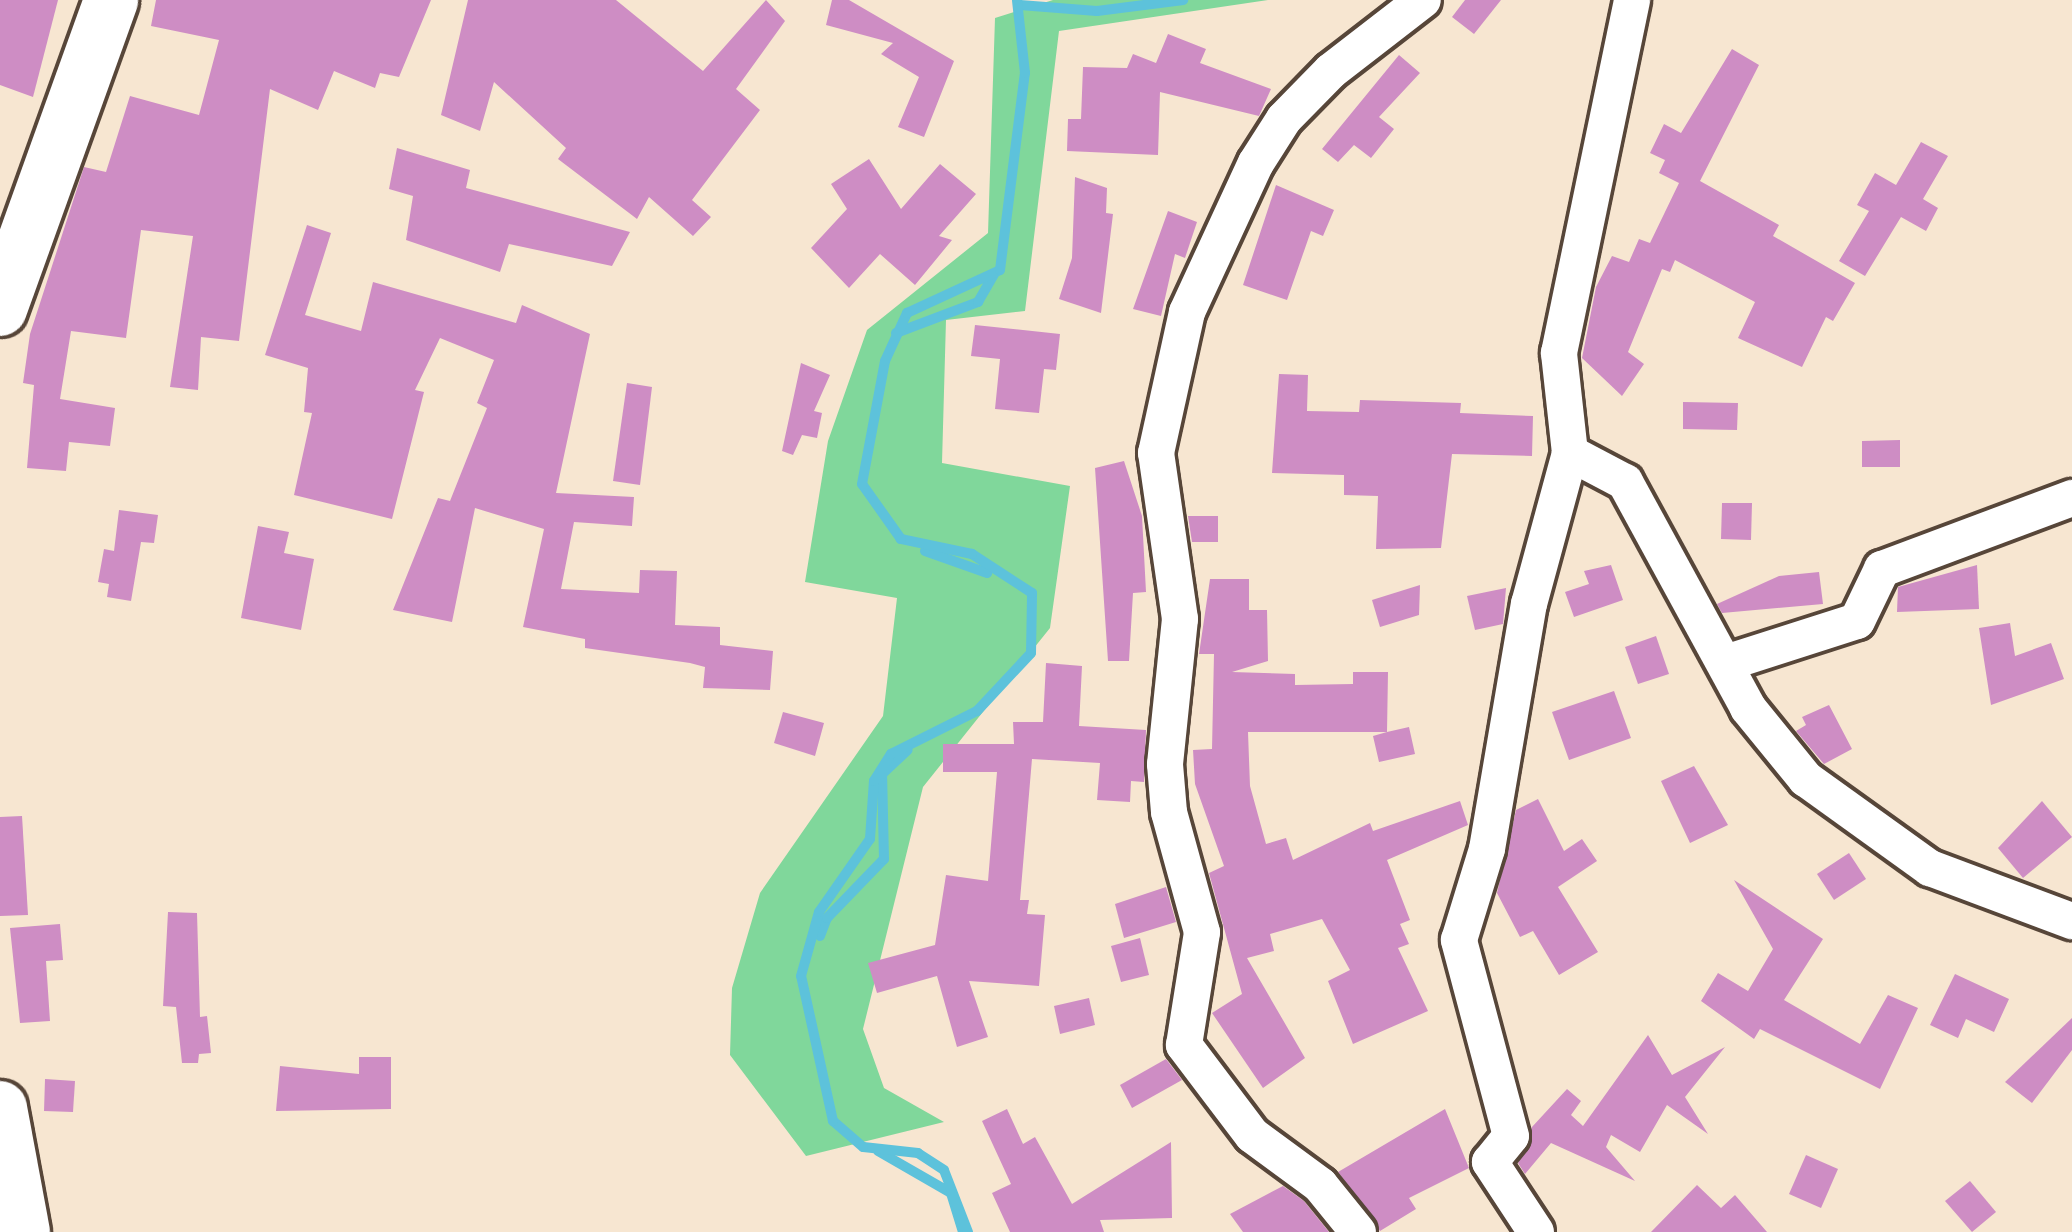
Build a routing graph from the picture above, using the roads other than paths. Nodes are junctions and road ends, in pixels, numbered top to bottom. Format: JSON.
{"nodes":[{"id":1,"x":111,"y":0,"type":"edge"},
{"id":2,"x":1423,"y":0,"type":"edge"},
{"id":3,"x":1632,"y":0,"type":"edge"},
{"id":4,"x":0,"y":309,"type":"edge"},
{"id":5,"x":1570,"y":452,"type":"junction"},
{"id":6,"x":2072,"y":498,"type":"edge"},
{"id":7,"x":1729,"y":662,"type":"junction"},
{"id":8,"x":2072,"y":921,"type":"edge"},
{"id":9,"x":0,"y":1108,"type":"edge"},
{"id":10,"x":23,"y":1232,"type":"edge"},
{"id":11,"x":1358,"y":1232,"type":"edge"},
{"id":12,"x":1536,"y":1232,"type":"edge"}],
"edges":[{"from":1,"to":4,"type":"street"},
{"from":2,"to":11,"type":"street"},
{"from":3,"to":5,"type":"street"},
{"from":5,"to":7,"type":"street"},
{"from":5,"to":12,"type":"street"},
{"from":6,"to":7,"type":"street"},
{"from":7,"to":8,"type":"street"},
{"from":9,"to":10,"type":"street"}]}
